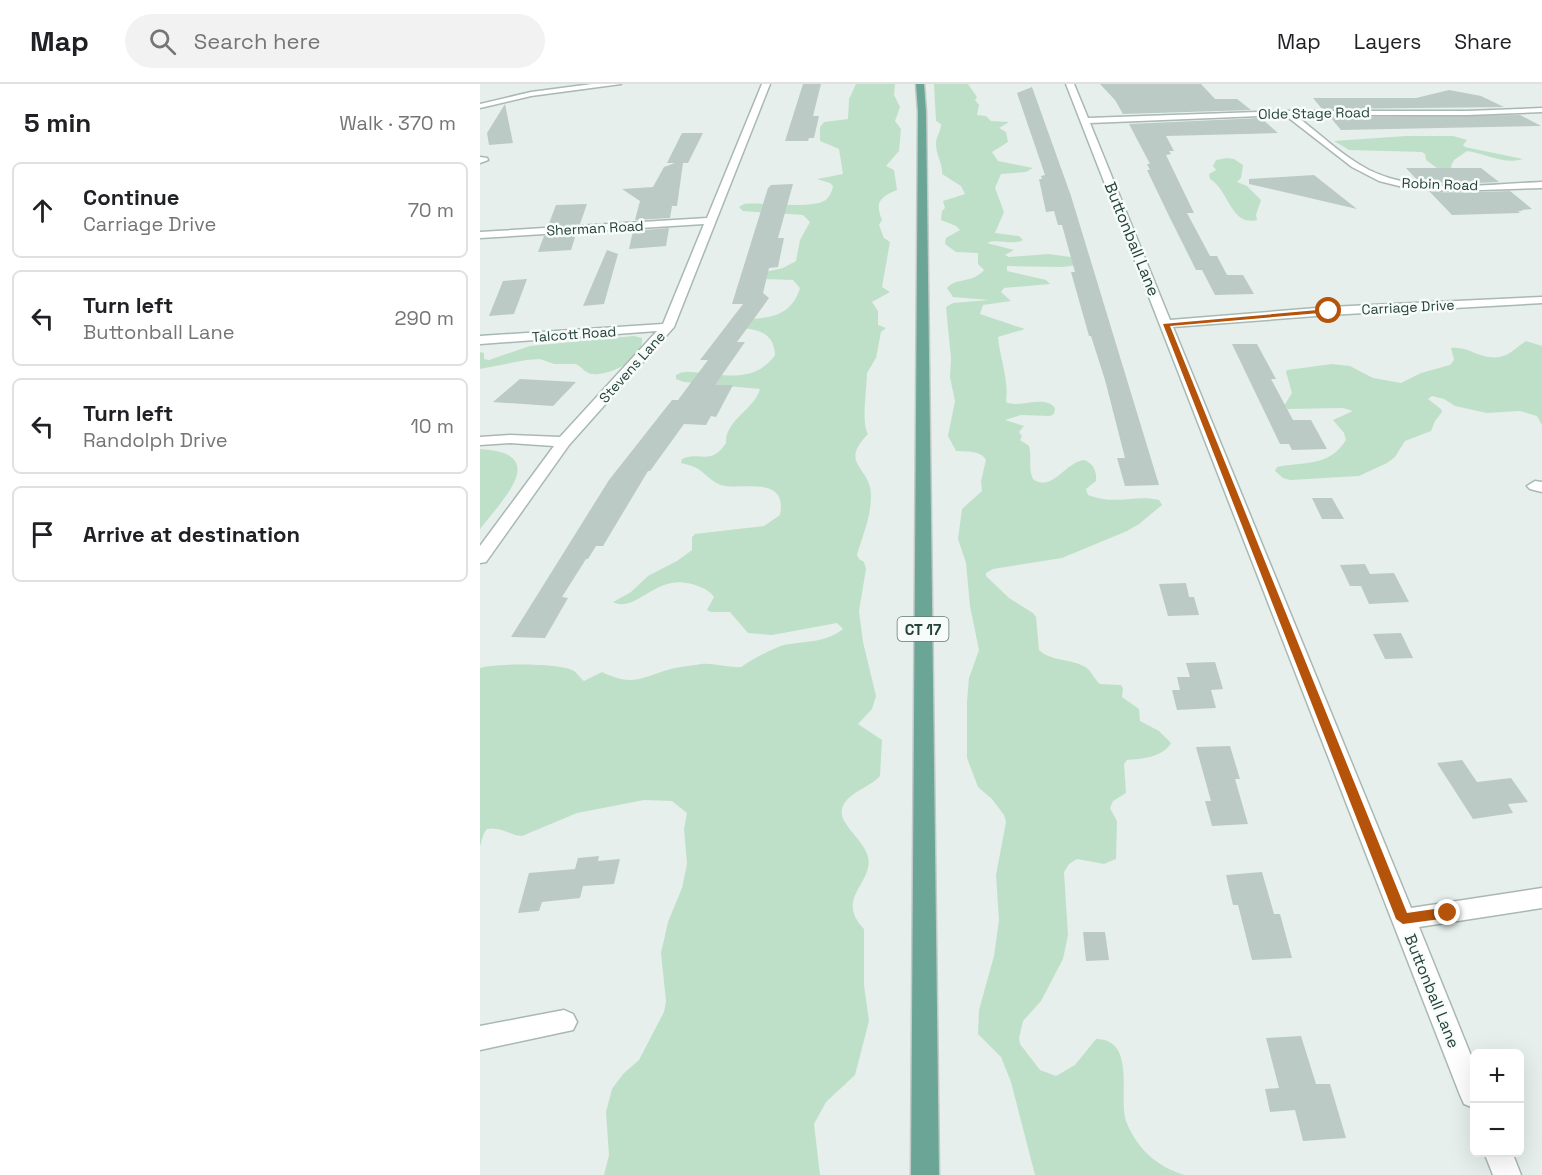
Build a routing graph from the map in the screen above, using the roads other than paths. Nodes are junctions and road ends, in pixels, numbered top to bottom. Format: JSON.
{"nodes":[{"id":1,"x":617,"y":84,"type":"edge"},
{"id":2,"x":766,"y":84,"type":"edge"},
{"id":3,"x":920,"y":84,"type":"edge"},
{"id":4,"x":1070,"y":84,"type":"edge"},
{"id":5,"x":480,"y":106,"type":"edge"},
{"id":6,"x":1542,"y":110,"type":"edge"},
{"id":7,"x":1287,"y":113,"type":"junction"},
{"id":8,"x":1085,"y":121,"type":"junction"},
{"id":9,"x":1542,"y":185,"type":"edge"},
{"id":10,"x":709,"y":221,"type":"junction"},
{"id":11,"x":480,"y":235,"type":"edge"},
{"id":12,"x":1542,"y":300,"type":"edge"},
{"id":13,"x":1166,"y":324,"type":"junction"},
{"id":14,"x":668,"y":327,"type":"junction"},
{"id":15,"x":480,"y":340,"type":"edge"},
{"id":16,"x":480,"y":441,"type":"edge"},
{"id":17,"x":564,"y":442,"type":"junction"},
{"id":18,"x":480,"y":558,"type":"edge"},
{"id":19,"x":1542,"y":898,"type":"edge"},
{"id":20,"x":1403,"y":919,"type":"junction"},
{"id":21,"x":564,"y":1022,"type":"dead end"},
{"id":22,"x":480,"y":1038,"type":"edge"},
{"id":23,"x":1470,"y":1085,"type":"edge"},
{"id":24,"x":1500,"y":1157,"type":"edge"},
{"id":25,"x":924,"y":1175,"type":"edge"},
{"id":26,"x":1507,"y":1175,"type":"edge"}],
"edges":[{"from":1,"to":5,"type":"street"},
{"from":2,"to":10,"type":"street","name":"Stevens Lane"},
{"from":3,"to":25,"type":"main road","number":"CT 17"},
{"from":4,"to":8,"type":"street","name":"Buttonball Lane"},
{"from":6,"to":7,"type":"street","name":"Olde Stage Road"},
{"from":7,"to":8,"type":"street","name":"Olde Stage Road"},
{"from":7,"to":9,"type":"street","name":"Robin Road"},
{"from":8,"to":13,"type":"street","name":"Buttonball Lane"},
{"from":10,"to":11,"type":"street","name":"Sherman Road"},
{"from":10,"to":14,"type":"street","name":"Stevens Lane"},
{"from":12,"to":13,"type":"street","name":"Carriage Drive"},
{"from":13,"to":20,"type":"street","name":"Buttonball Lane"},
{"from":14,"to":15,"type":"street","name":"Talcott Road"},
{"from":14,"to":17,"type":"street","name":"Stevens Lane"},
{"from":16,"to":17,"type":"street"},
{"from":17,"to":18,"type":"street","name":"Stevens Lane"},
{"from":19,"to":20,"type":"street"},
{"from":20,"to":23,"type":"street","name":"Buttonball Lane"},
{"from":21,"to":22,"type":"street"},
{"from":24,"to":26,"type":"street"}]}
